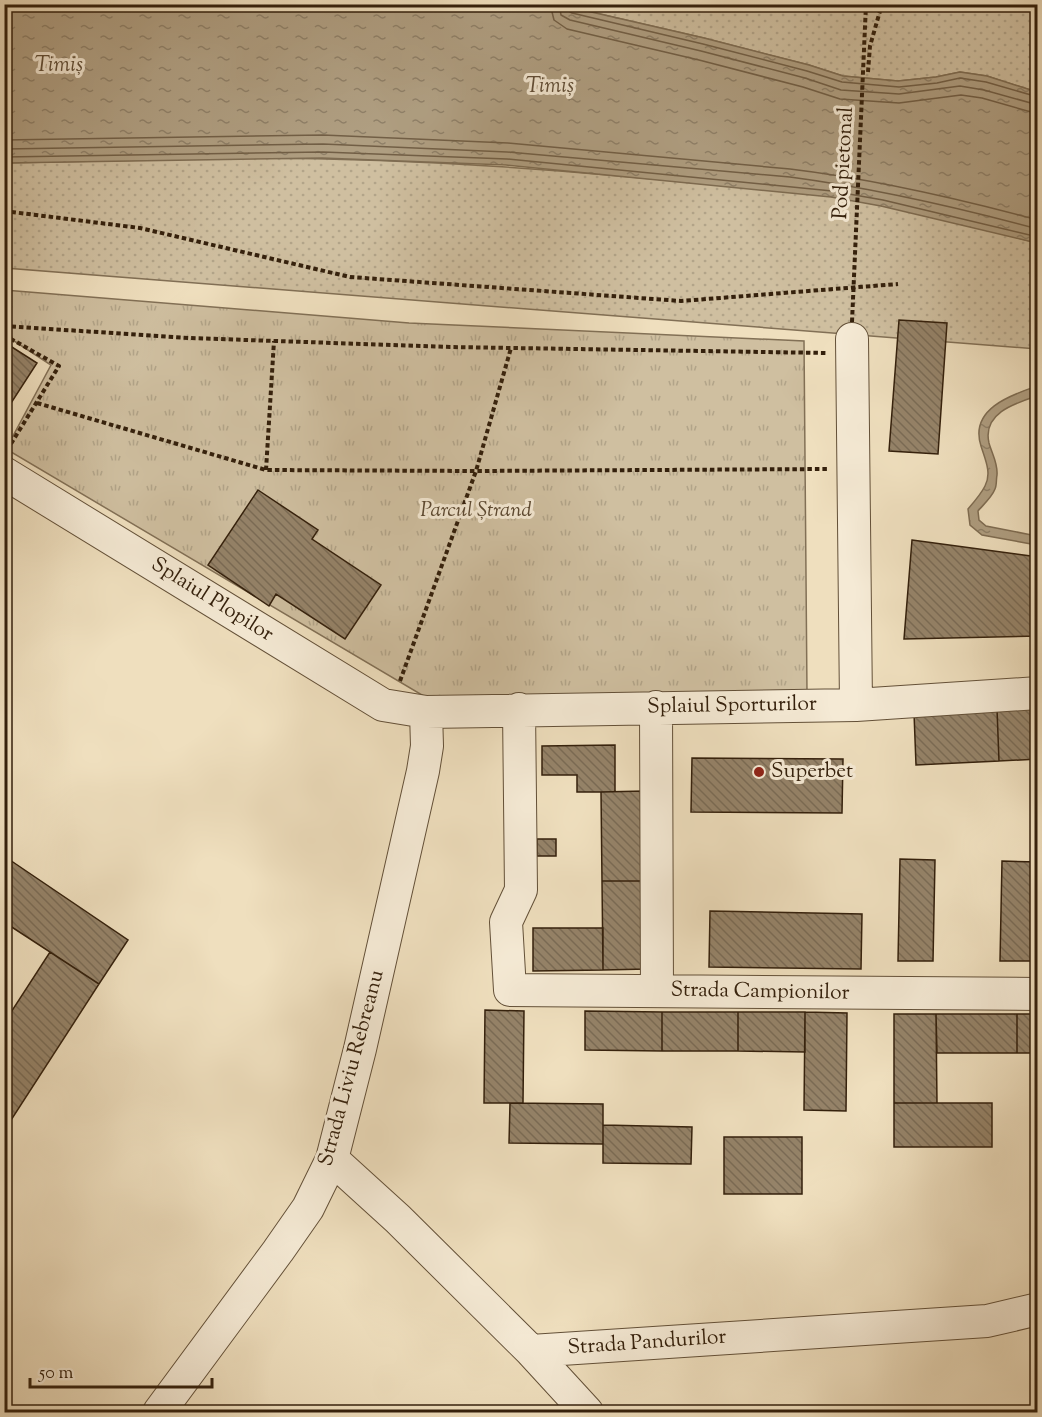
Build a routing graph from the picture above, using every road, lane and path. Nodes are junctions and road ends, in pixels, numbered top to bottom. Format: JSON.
{"nodes":[{"id":1,"x":866,"y":4,"type":"edge"},
{"id":2,"x":882,"y":4,"type":"edge"},
{"id":3,"x":868,"y":72,"type":"dead end"},
{"id":4,"x":4,"y":211,"type":"edge"},
{"id":5,"x":898,"y":284,"type":"dead end"},
{"id":6,"x":4,"y":326,"type":"edge"},
{"id":7,"x":4,"y":335,"type":"edge"},
{"id":8,"x":852,"y":338,"type":"junction"},
{"id":9,"x":273,"y":341,"type":"junction"},
{"id":10,"x":511,"y":348,"type":"junction"},
{"id":11,"x":37,"y":403,"type":"junction"},
{"id":12,"x":4,"y":453,"type":"edge"},
{"id":13,"x":853,"y":469,"type":"junction"},
{"id":14,"x":266,"y":470,"type":"junction"},
{"id":15,"x":476,"y":471,"type":"junction"},
{"id":16,"x":4,"y":473,"type":"edge"},
{"id":17,"x":399,"y":684,"type":"dead end"},
{"id":18,"x":1038,"y":693,"type":"edge"},
{"id":19,"x":856,"y":705,"type":"junction"},
{"id":20,"x":656,"y":708,"type":"junction"},
{"id":21,"x":519,"y":710,"type":"junction"},
{"id":22,"x":426,"y":712,"type":"junction"},
{"id":23,"x":657,"y":990,"type":"junction"},
{"id":24,"x":1038,"y":994,"type":"edge"},
{"id":25,"x":332,"y":1159,"type":"junction"},
{"id":26,"x":1038,"y":1309,"type":"edge"},
{"id":27,"x":531,"y":1351,"type":"junction"},
{"id":28,"x":159,"y":1413,"type":"edge"},
{"id":29,"x":587,"y":1413,"type":"edge"}],
"edges":[{"from":1,"to":8,"type":"path","name":"Pod pietonal","bridge":true},
{"from":2,"to":3,"type":"path"},
{"from":4,"to":5,"type":"path"},
{"from":6,"to":9,"type":"path"},
{"from":7,"to":11,"type":"path"},
{"from":8,"to":10,"type":"path"},
{"from":8,"to":13,"type":"street"},
{"from":9,"to":10,"type":"path"},
{"from":9,"to":14,"type":"path"},
{"from":10,"to":15,"type":"path"},
{"from":11,"to":12,"type":"path"},
{"from":11,"to":14,"type":"path"},
{"from":13,"to":15,"type":"path"},
{"from":13,"to":19,"type":"street"},
{"from":14,"to":15,"type":"path"},
{"from":15,"to":17,"type":"path"},
{"from":16,"to":22,"type":"street","name":"Splaiul Plopilor"},
{"from":18,"to":19,"type":"street","name":"Splaiul Sporturilor"},
{"from":19,"to":20,"type":"street","name":"Splaiul Sporturilor"},
{"from":20,"to":21,"type":"street","name":"Splaiul Sporturilor"},
{"from":20,"to":23,"type":"street","name":"Strada Campionilor"},
{"from":21,"to":22,"type":"street","name":"Splaiul Sporturilor"},
{"from":21,"to":23,"type":"street"},
{"from":22,"to":25,"type":"street","name":"Strada Liviu Rebreanu"},
{"from":23,"to":24,"type":"street","name":"Strada Campionilor"},
{"from":25,"to":27,"type":"street"},
{"from":25,"to":28,"type":"street","name":"Strada Liviu Rebreanu"},
{"from":26,"to":27,"type":"street","name":"Strada Pandurilor"},
{"from":27,"to":29,"type":"street"}]}
